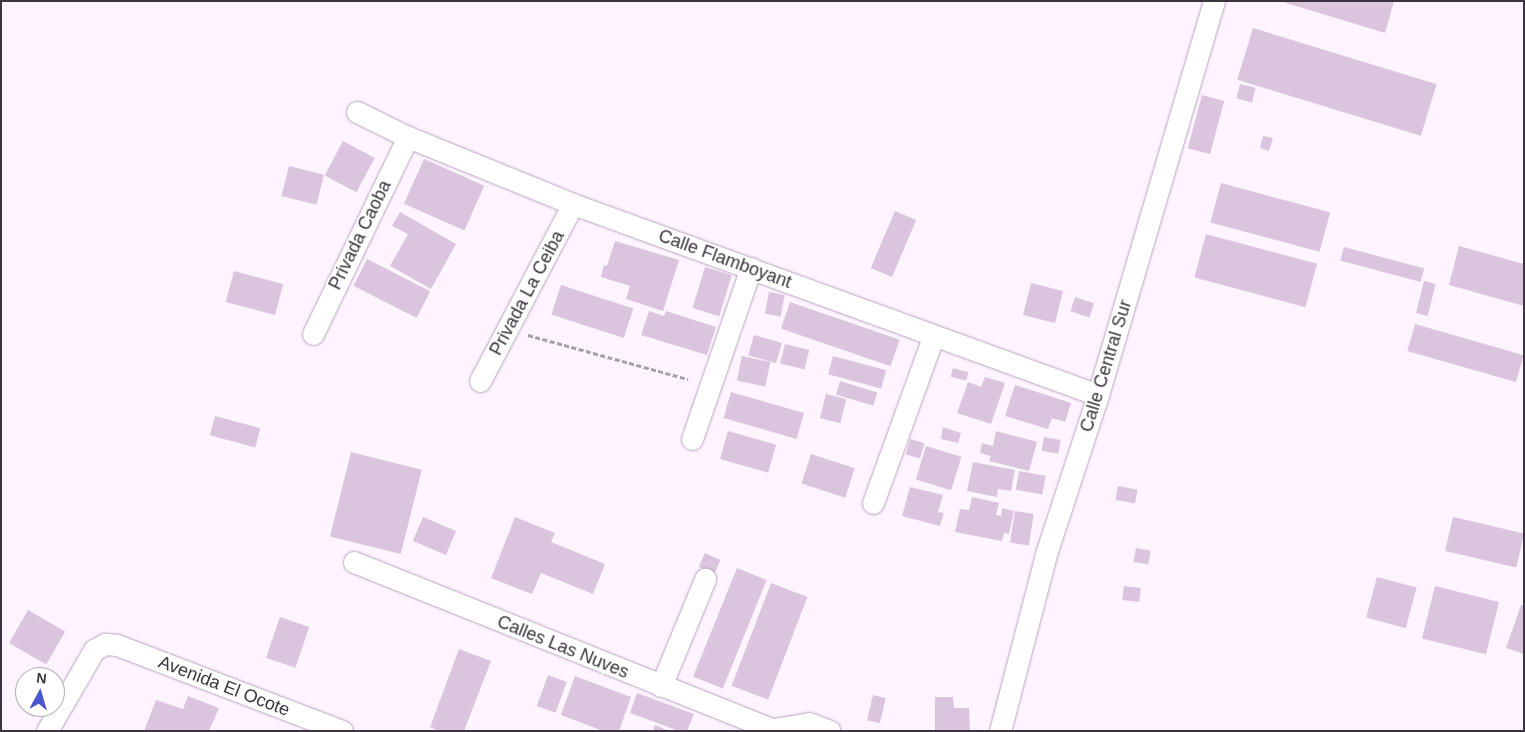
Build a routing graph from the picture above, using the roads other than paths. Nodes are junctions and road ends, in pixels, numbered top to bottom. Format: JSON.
{"nodes":[{"id":1,"x":1214,"y":1,"type":"edge"},
{"id":2,"x":356,"y":112,"type":"dead end"},
{"id":3,"x":408,"y":137,"type":"junction"},
{"id":4,"x":573,"y":204,"type":"junction"},
{"id":5,"x":751,"y":268,"type":"junction"},
{"id":6,"x":313,"y":334,"type":"dead end"},
{"id":7,"x":933,"y":337,"type":"junction"},
{"id":8,"x":480,"y":381,"type":"dead end"},
{"id":9,"x":1098,"y":395,"type":"junction"},
{"id":10,"x":692,"y":439,"type":"dead end"},
{"id":11,"x":873,"y":503,"type":"dead end"},
{"id":12,"x":354,"y":562,"type":"dead end"},
{"id":13,"x":705,"y":579,"type":"dead end"},
{"id":14,"x":661,"y":686,"type":"junction"},
{"id":15,"x":774,"y":730,"type":"edge"},
{"id":16,"x":47,"y":731,"type":"edge"},
{"id":17,"x":342,"y":731,"type":"edge"},
{"id":18,"x":830,"y":731,"type":"edge"},
{"id":19,"x":1000,"y":731,"type":"edge"}],
"edges":[{"from":1,"to":9,"type":"street","name":"Calle Central Sur"},
{"from":2,"to":3,"type":"street","name":"Calle Flamboyant"},
{"from":3,"to":4,"type":"street","name":"Calle Flamboyant"},
{"from":3,"to":6,"type":"street","name":"Privada Caoba"},
{"from":4,"to":5,"type":"street","name":"Calle Flamboyant"},
{"from":4,"to":8,"type":"street","name":"Privada La Ceiba"},
{"from":5,"to":7,"type":"street","name":"Calle Flamboyant"},
{"from":5,"to":10,"type":"street"},
{"from":7,"to":9,"type":"street","name":"Calle Flamboyant"},
{"from":7,"to":11,"type":"street"},
{"from":9,"to":19,"type":"street","name":"Calle Central Sur"},
{"from":12,"to":14,"type":"street","name":"Calles Las Nuves"},
{"from":13,"to":14,"type":"street"},
{"from":14,"to":15,"type":"street","name":"Calles Las Nuves"},
{"from":15,"to":18,"type":"street","name":"Calles Las Nuves"},
{"from":16,"to":17,"type":"street","name":"Avenida El Ocote"}]}
